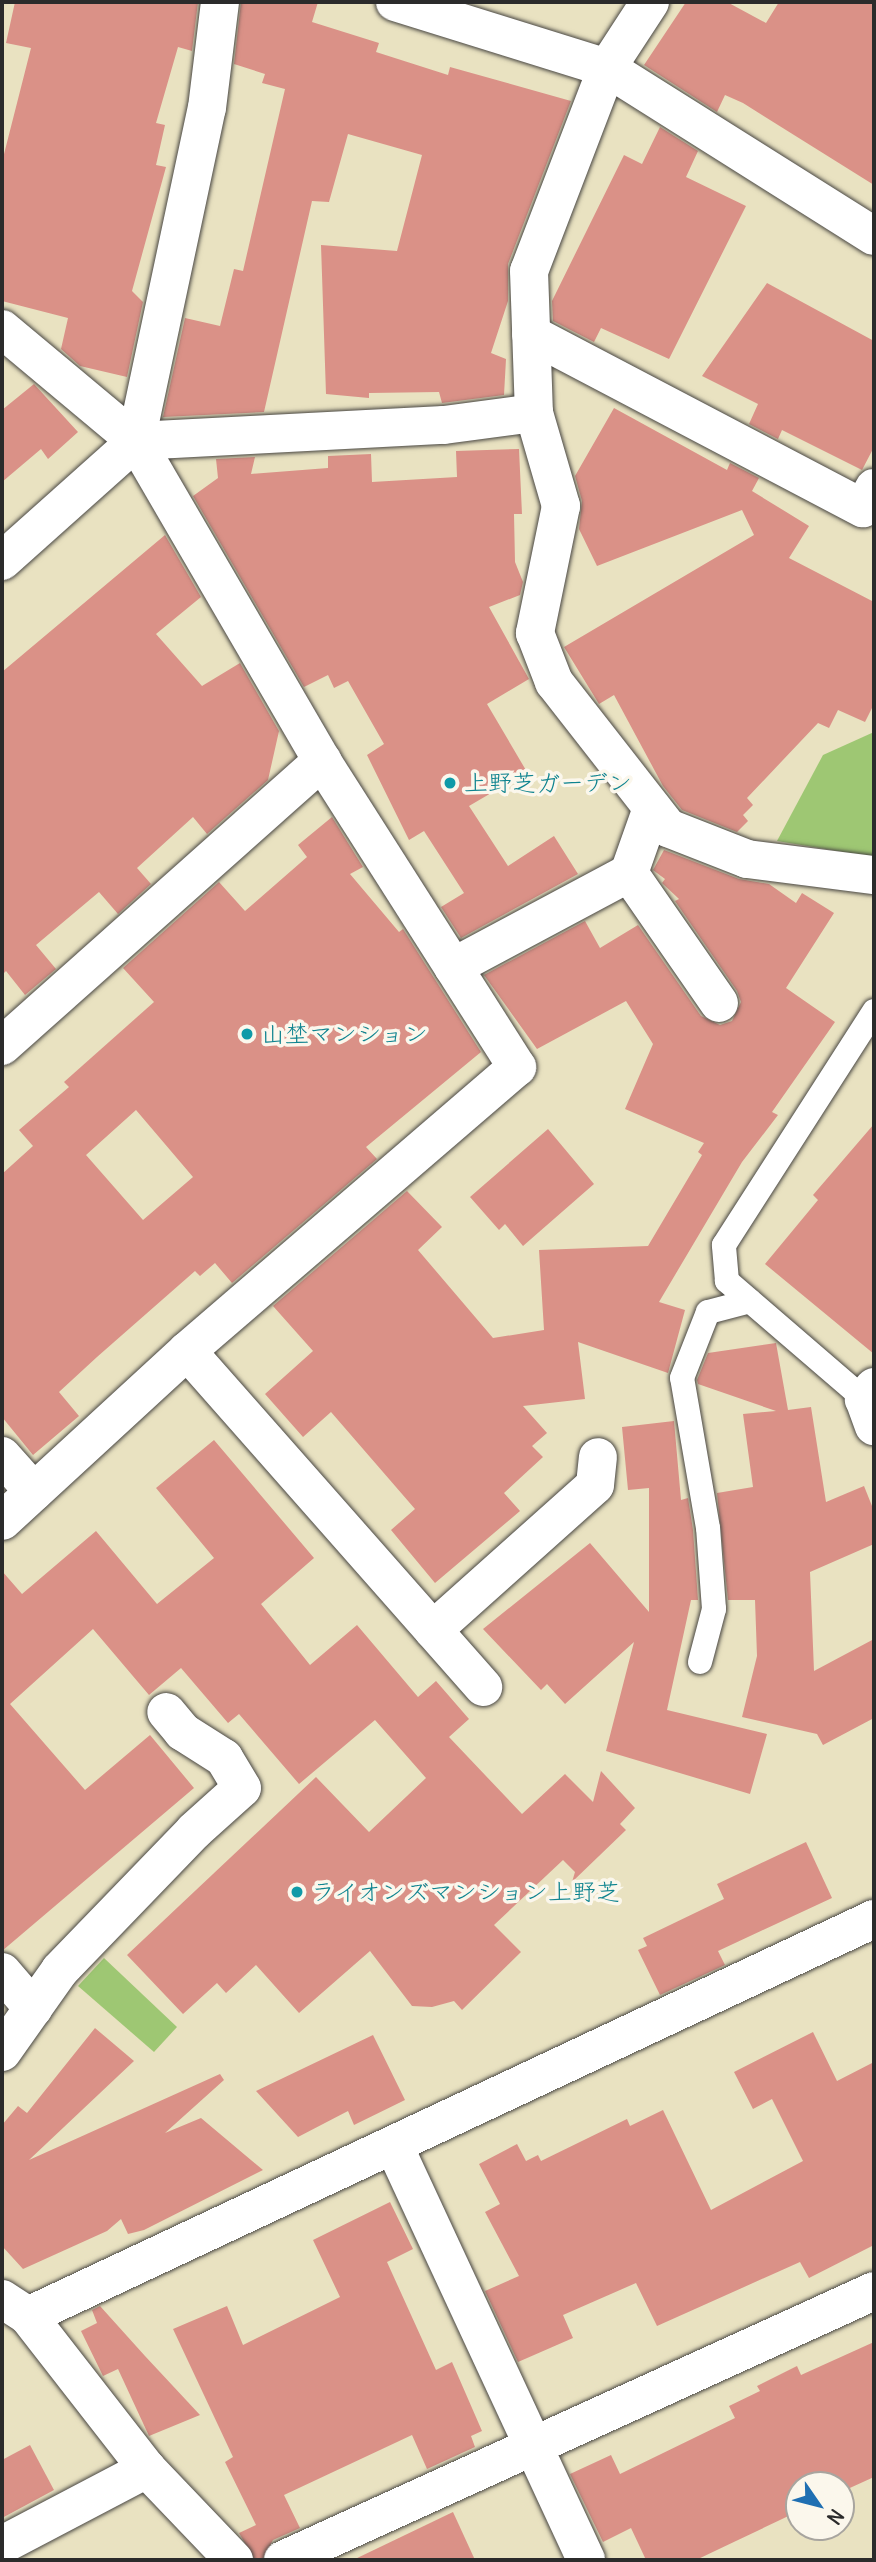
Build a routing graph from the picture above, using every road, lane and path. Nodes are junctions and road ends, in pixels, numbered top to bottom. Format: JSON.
{"nodes":[{"id":1,"x":220,"y":2,"type":"edge"},
{"id":2,"x":395,"y":2,"type":"edge"},
{"id":3,"x":650,"y":2,"type":"edge"},
{"id":4,"x":607,"y":68,"type":"junction"},
{"id":5,"x":874,"y":236,"type":"edge"},
{"id":6,"x":2,"y":329,"type":"edge"},
{"id":7,"x":531,"y":334,"type":"junction"},
{"id":8,"x":534,"y":413,"type":"junction"},
{"id":9,"x":136,"y":441,"type":"junction"},
{"id":10,"x":874,"y":488,"type":"edge"},
{"id":11,"x":2,"y":561,"type":"edge"},
{"id":12,"x":322,"y":761,"type":"junction"},
{"id":13,"x":652,"y":808,"type":"junction"},
{"id":14,"x":629,"y":873,"type":"junction"},
{"id":15,"x":874,"y":874,"type":"edge"},
{"id":16,"x":453,"y":967,"type":"junction"},
{"id":17,"x":719,"y":1003,"type":"dead end"},
{"id":18,"x":874,"y":1011,"type":"edge"},
{"id":19,"x":2,"y":1046,"type":"edge"},
{"id":20,"x":750,"y":1301,"type":"junction"},
{"id":21,"x":187,"y":1352,"type":"junction"},
{"id":22,"x":871,"y":1404,"type":"edge"},
{"id":23,"x":2,"y":1456,"type":"edge"},
{"id":24,"x":598,"y":1457,"type":"dead end"},
{"id":25,"x":34,"y":1492,"type":"junction"},
{"id":26,"x":2,"y":1521,"type":"edge"},
{"id":27,"x":433,"y":1630,"type":"junction"},
{"id":28,"x":700,"y":1662,"type":"dead end"},
{"id":29,"x":483,"y":1687,"type":"dead end"},
{"id":30,"x":166,"y":1712,"type":"dead end"},
{"id":31,"x":874,"y":1919,"type":"edge"},
{"id":32,"x":2,"y":1972,"type":"edge"},
{"id":33,"x":33,"y":2008,"type":"junction"},
{"id":34,"x":2,"y":2052,"type":"edge"},
{"id":35,"x":394,"y":2146,"type":"junction"},
{"id":36,"x":874,"y":2291,"type":"edge"},
{"id":37,"x":15,"y":2308,"type":"edge"},
{"id":38,"x":535,"y":2449,"type":"junction"},
{"id":39,"x":147,"y":2469,"type":"junction"},
{"id":40,"x":2,"y":2545,"type":"edge"},
{"id":41,"x":234,"y":2560,"type":"edge"},
{"id":42,"x":283,"y":2560,"type":"edge"},
{"id":43,"x":586,"y":2560,"type":"edge"}],
"edges":[{"from":1,"to":9,"type":"street"},
{"from":2,"to":4,"type":"street"},
{"from":3,"to":4,"type":"street"},
{"from":4,"to":5,"type":"street"},
{"from":4,"to":7,"type":"street"},
{"from":6,"to":9,"type":"street"},
{"from":7,"to":8,"type":"street"},
{"from":7,"to":10,"type":"street"},
{"from":8,"to":9,"type":"street"},
{"from":8,"to":13,"type":"street"},
{"from":9,"to":11,"type":"street"},
{"from":9,"to":12,"type":"street"},
{"from":12,"to":16,"type":"street"},
{"from":12,"to":19,"type":"street"},
{"from":13,"to":14,"type":"street"},
{"from":13,"to":15,"type":"street"},
{"from":14,"to":16,"type":"street"},
{"from":14,"to":17,"type":"street"},
{"from":16,"to":21,"type":"street"},
{"from":18,"to":20,"type":"lane"},
{"from":20,"to":22,"type":"lane"},
{"from":20,"to":28,"type":"lane"},
{"from":21,"to":25,"type":"street"},
{"from":21,"to":27,"type":"street"},
{"from":23,"to":25,"type":"street"},
{"from":24,"to":27,"type":"street"},
{"from":25,"to":26,"type":"street"},
{"from":27,"to":29,"type":"street"},
{"from":30,"to":33,"type":"street"},
{"from":31,"to":35,"type":"street"},
{"from":32,"to":33,"type":"street"},
{"from":33,"to":34,"type":"street"},
{"from":35,"to":37,"type":"street"},
{"from":35,"to":38,"type":"street"},
{"from":36,"to":38,"type":"street"},
{"from":37,"to":39,"type":"street"},
{"from":38,"to":42,"type":"street"},
{"from":38,"to":43,"type":"street"},
{"from":39,"to":40,"type":"street"},
{"from":39,"to":41,"type":"street"}]}
